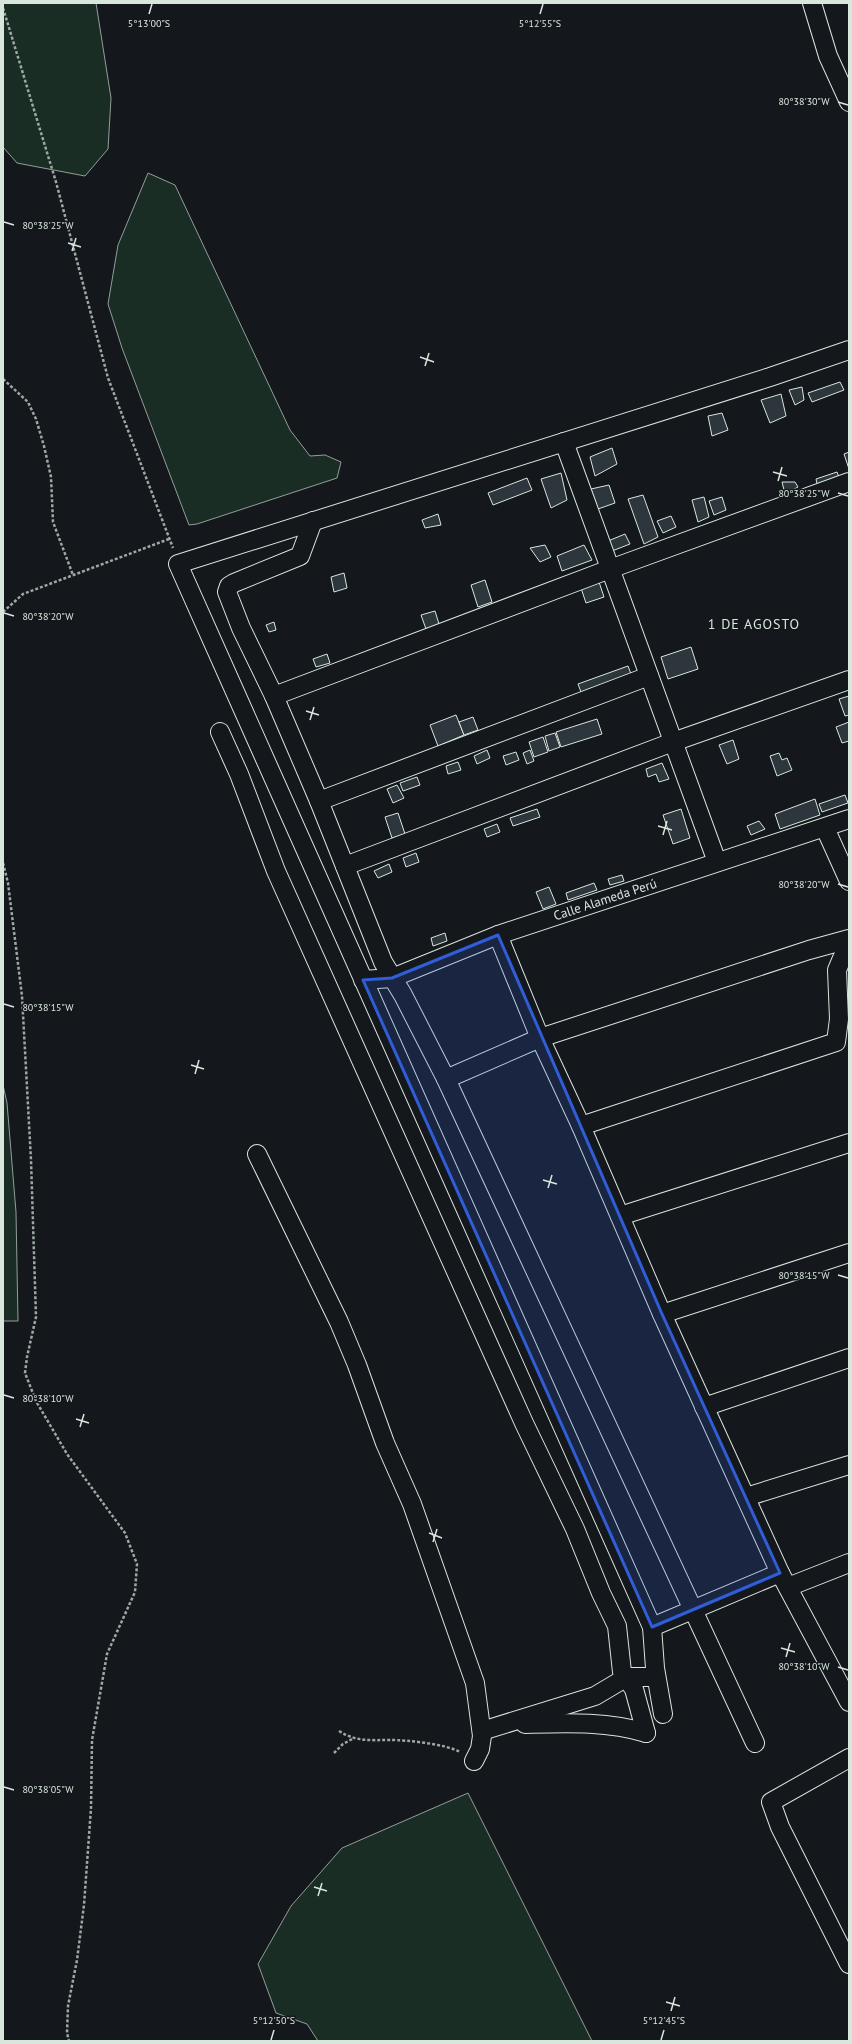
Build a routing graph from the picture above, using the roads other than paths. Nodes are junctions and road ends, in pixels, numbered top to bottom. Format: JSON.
{"nodes":[{"id":1,"x":812,"y":3,"type":"edge"},
{"id":2,"x":849,"y":102,"type":"edge"},
{"id":3,"x":848,"y":355,"type":"edge"},
{"id":4,"x":564,"y":442,"type":"junction"},
{"id":5,"x":849,"y":482,"type":"edge"},
{"id":6,"x":313,"y":521,"type":"junction"},
{"id":7,"x":610,"y":569,"type":"junction"},
{"id":8,"x":650,"y":676,"type":"junction"},
{"id":9,"x":849,"y":680,"type":"edge"},
{"id":10,"x":274,"y":696,"type":"junction"},
{"id":11,"x":220,"y":732,"type":"dead end"},
{"id":12,"x":673,"y":742,"type":"junction"},
{"id":13,"x":319,"y":801,"type":"junction"},
{"id":14,"x":849,"y":819,"type":"edge"},
{"id":15,"x":825,"y":828,"type":"junction"},
{"id":16,"x":717,"y":862,"type":"junction"},
{"id":17,"x":344,"y":866,"type":"junction"},
{"id":18,"x":849,"y":881,"type":"edge"},
{"id":19,"x":498,"y":934,"type":"junction"},
{"id":20,"x":849,"y":939,"type":"edge"},
{"id":21,"x":849,"y":942,"type":"edge"},
{"id":22,"x":392,"y":978,"type":"junction"},
{"id":23,"x":362,"y":980,"type":"junction"},
{"id":24,"x":540,"y":1038,"type":"junction"},
{"id":25,"x":446,"y":1079,"type":"junction"},
{"id":26,"x":581,"y":1126,"type":"junction"},
{"id":27,"x":849,"y":1143,"type":"edge"},
{"id":28,"x":257,"y":1154,"type":"dead end"},
{"id":29,"x":620,"y":1216,"type":"junction"},
{"id":30,"x":849,"y":1253,"type":"edge"},
{"id":31,"x":662,"y":1314,"type":"junction"},
{"id":32,"x":849,"y":1358,"type":"edge"},
{"id":33,"x":704,"y":1407,"type":"junction"},
{"id":34,"x":849,"y":1465,"type":"edge"},
{"id":35,"x":746,"y":1497,"type":"junction"},
{"id":36,"x":849,"y":1563,"type":"edge"},
{"id":37,"x":784,"y":1580,"type":"junction"},
{"id":38,"x":693,"y":1611,"type":"junction"},
{"id":39,"x":652,"y":1627,"type":"junction"},
{"id":40,"x":627,"y":1677,"type":"junction"},
{"id":41,"x":656,"y":1677,"type":"junction"},
{"id":42,"x":849,"y":1702,"type":"edge"},
{"id":43,"x":663,"y":1714,"type":"dead end"},
{"id":44,"x":504,"y":1724,"type":"junction"},
{"id":45,"x":482,"y":1731,"type":"junction"},
{"id":46,"x":755,"y":1743,"type":"dead end"},
{"id":47,"x":849,"y":1758,"type":"edge"},
{"id":48,"x":474,"y":1761,"type":"road end"},
{"id":49,"x":849,"y":1964,"type":"edge"}],
"edges":[{"from":1,"to":2,"type":"street"},
{"from":3,"to":4,"type":"street"},
{"from":4,"to":6,"type":"street"},
{"from":4,"to":7,"type":"street"},
{"from":5,"to":7,"type":"street"},
{"from":6,"to":10,"type":"street"},
{"from":6,"to":23,"type":"street"},
{"from":7,"to":8,"type":"street"},
{"from":7,"to":10,"type":"street"},
{"from":8,"to":12,"type":"street"},
{"from":8,"to":13,"type":"street"},
{"from":9,"to":12,"type":"street"},
{"from":10,"to":13,"type":"street"},
{"from":11,"to":40,"type":"street"},
{"from":12,"to":16,"type":"street"},
{"from":12,"to":17,"type":"street"},
{"from":13,"to":17,"type":"street"},
{"from":14,"to":15,"type":"street","name":"Calle Alameda Perú"},
{"from":15,"to":16,"type":"street","name":"Calle Alameda Perú"},
{"from":15,"to":18,"type":"street"},
{"from":16,"to":19,"type":"street","name":"Calle Alameda Perú"},
{"from":17,"to":22,"type":"street"},
{"from":19,"to":22,"type":"street","name":"Calle Alameda Perú"},
{"from":19,"to":24,"type":"street"},
{"from":20,"to":24,"type":"street"},
{"from":21,"to":26,"type":"street"},
{"from":22,"to":23,"type":"street","name":"Calle Alameda Perú"},
{"from":22,"to":25,"type":"street"},
{"from":23,"to":39,"type":"street"},
{"from":24,"to":25,"type":"street"},
{"from":24,"to":26,"type":"street"},
{"from":25,"to":38,"type":"street"},
{"from":26,"to":29,"type":"street"},
{"from":27,"to":29,"type":"street"},
{"from":28,"to":45,"type":"street"},
{"from":29,"to":31,"type":"street"},
{"from":30,"to":31,"type":"street"},
{"from":31,"to":33,"type":"street"},
{"from":32,"to":33,"type":"street"},
{"from":33,"to":35,"type":"street"},
{"from":34,"to":35,"type":"street"},
{"from":35,"to":37,"type":"street"},
{"from":36,"to":37,"type":"street"},
{"from":37,"to":38,"type":"street"},
{"from":37,"to":42,"type":"street"},
{"from":38,"to":39,"type":"street"},
{"from":38,"to":46,"type":"street"},
{"from":39,"to":41,"type":"street"},
{"from":40,"to":41,"type":"street"},
{"from":40,"to":44,"type":"street"},
{"from":40,"to":44,"type":"street"},
{"from":41,"to":43,"type":"street"},
{"from":44,"to":45,"type":"street"},
{"from":45,"to":48,"type":"street"},
{"from":47,"to":49,"type":"street"}]}
